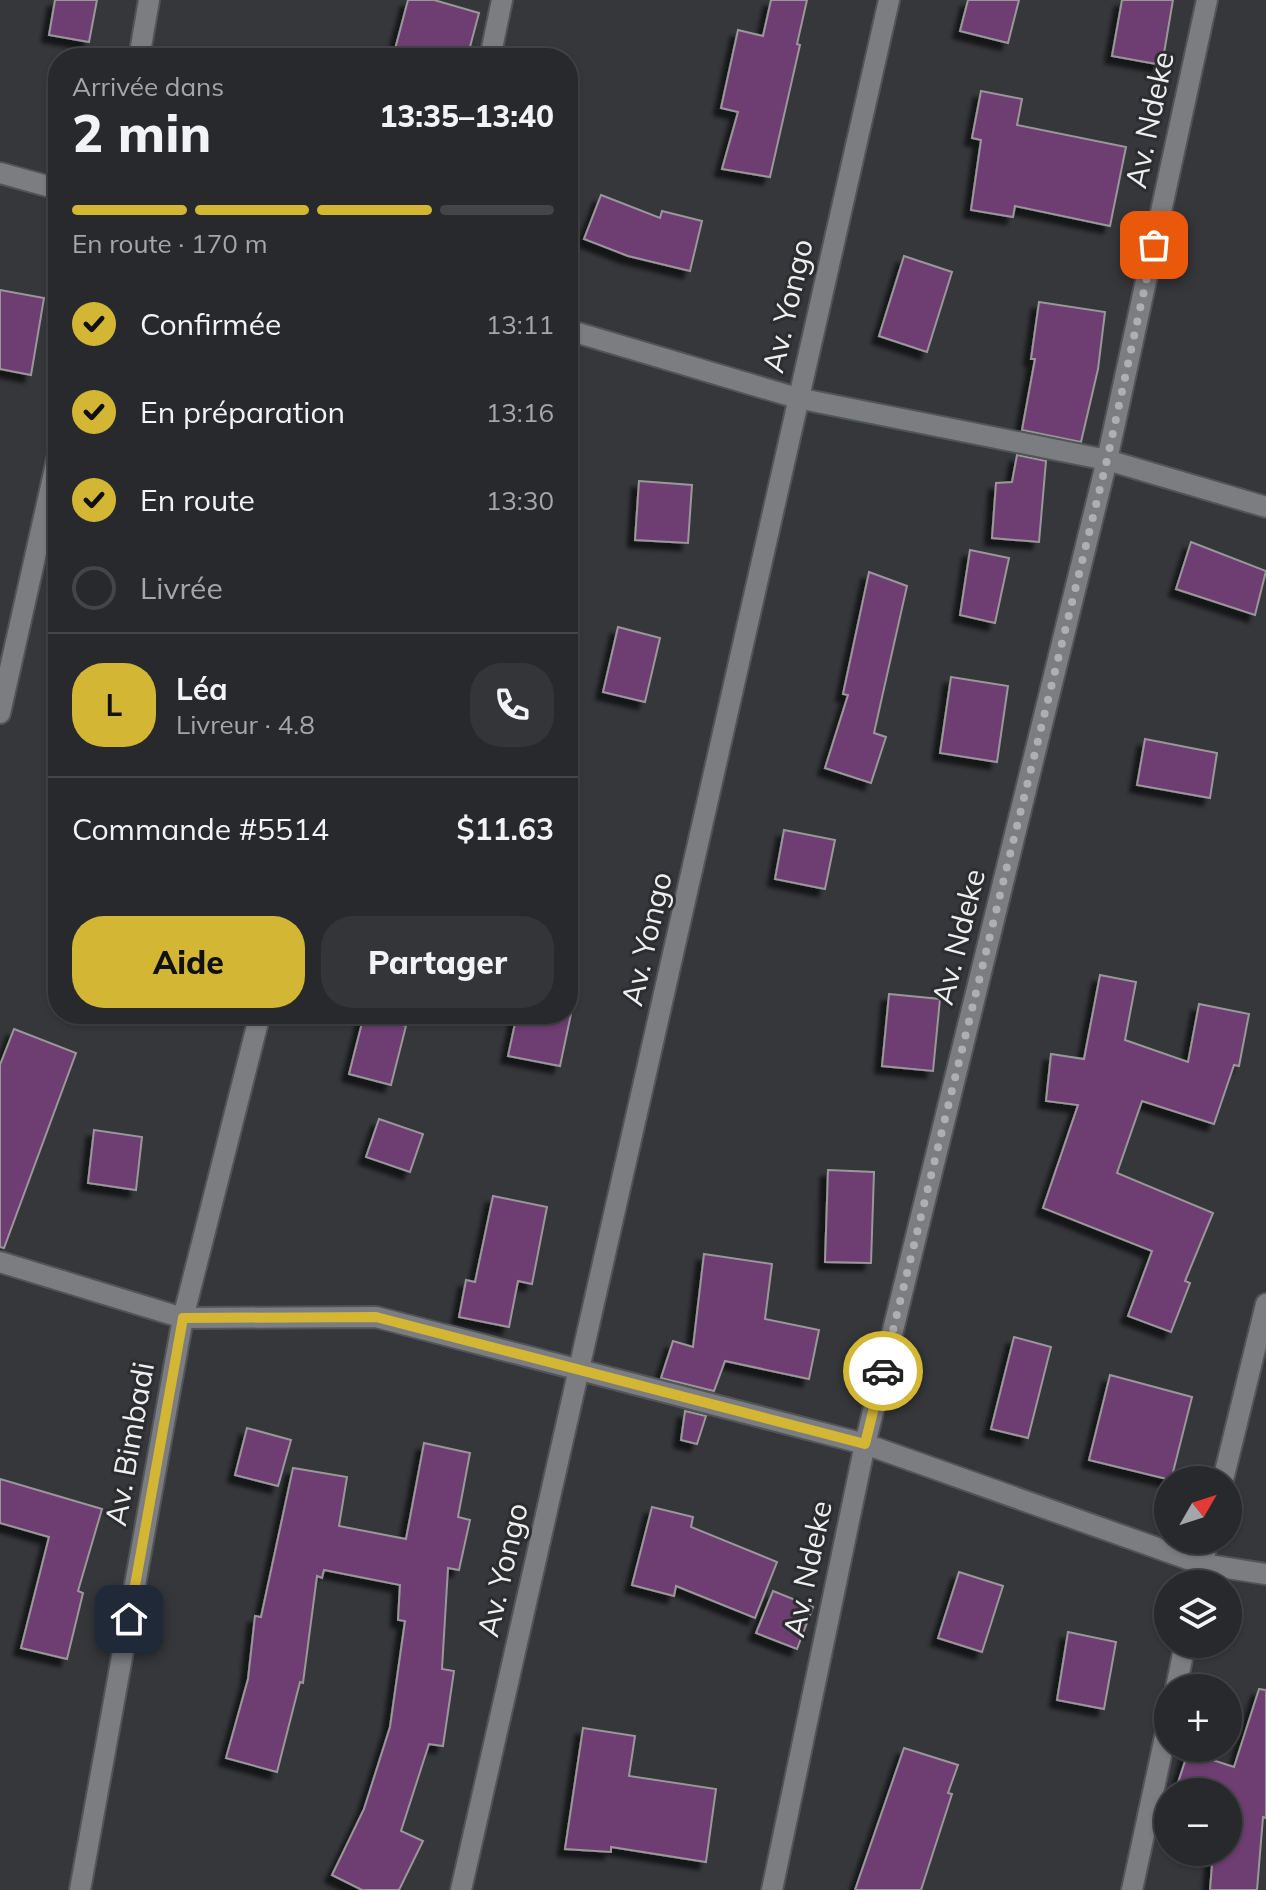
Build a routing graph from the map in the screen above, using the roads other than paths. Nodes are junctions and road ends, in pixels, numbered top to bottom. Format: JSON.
{"nodes":[{"id":1,"x":149,"y":0,"type":"edge"},
{"id":2,"x":502,"y":0,"type":"edge"},
{"id":3,"x":889,"y":0,"type":"edge"},
{"id":4,"x":1207,"y":0,"type":"edge"},
{"id":5,"x":141,"y":48,"type":"edge"},
{"id":6,"x":492,"y":48,"type":"edge"},
{"id":7,"x":0,"y":173,"type":"edge"},
{"id":8,"x":48,"y":186,"type":"edge"},
{"id":9,"x":578,"y":333,"type":"edge"},
{"id":10,"x":797,"y":398,"type":"junction"},
{"id":11,"x":1107,"y":460,"type":"junction"},
{"id":12,"x":48,"y":499,"type":"edge"},
{"id":13,"x":1266,"y":507,"type":"edge"},
{"id":14,"x":0,"y":713,"type":"edge"},
{"id":15,"x":257,"y":1024,"type":"edge"},
{"id":16,"x":0,"y":1262,"type":"edge"},
{"id":17,"x":1266,"y":1304,"type":"edge"},
{"id":18,"x":183,"y":1318,"type":"junction"},
{"id":19,"x":582,"y":1369,"type":"junction"},
{"id":20,"x":865,"y":1444,"type":"junction"},
{"id":21,"x":1226,"y":1466,"type":"edge"},
{"id":22,"x":1190,"y":1570,"type":"edge"},
{"id":23,"x":1242,"y":1574,"type":"edge"},
{"id":24,"x":1266,"y":1574,"type":"edge"},
{"id":25,"x":1160,"y":1762,"type":"edge"},
{"id":26,"x":80,"y":1890,"type":"edge"},
{"id":27,"x":461,"y":1890,"type":"edge"},
{"id":28,"x":772,"y":1890,"type":"edge"},
{"id":29,"x":1132,"y":1890,"type":"edge"}],
"edges":[{"from":1,"to":5,"type":"street"},
{"from":2,"to":6,"type":"street"},
{"from":3,"to":10,"type":"street","name":"Av. Yongo"},
{"from":4,"to":11,"type":"street","name":"Av. Ndeke"},
{"from":7,"to":8,"type":"street"},
{"from":9,"to":10,"type":"street"},
{"from":10,"to":11,"type":"street"},
{"from":10,"to":19,"type":"street","name":"Av. Yongo"},
{"from":11,"to":13,"type":"street"},
{"from":11,"to":20,"type":"street","name":"Av. Ndeke"},
{"from":12,"to":14,"type":"street"},
{"from":15,"to":18,"type":"street","name":"Av. Bimbadi"},
{"from":16,"to":18,"type":"street"},
{"from":17,"to":21,"type":"street"},
{"from":18,"to":19,"type":"street"},
{"from":18,"to":26,"type":"street","name":"Av. Bimbadi"},
{"from":19,"to":20,"type":"street"},
{"from":19,"to":27,"type":"street","name":"Av. Yongo"},
{"from":20,"to":22,"type":"street"},
{"from":20,"to":28,"type":"street","name":"Av. Ndeke"},
{"from":23,"to":24,"type":"street"},
{"from":25,"to":29,"type":"street"}]}
